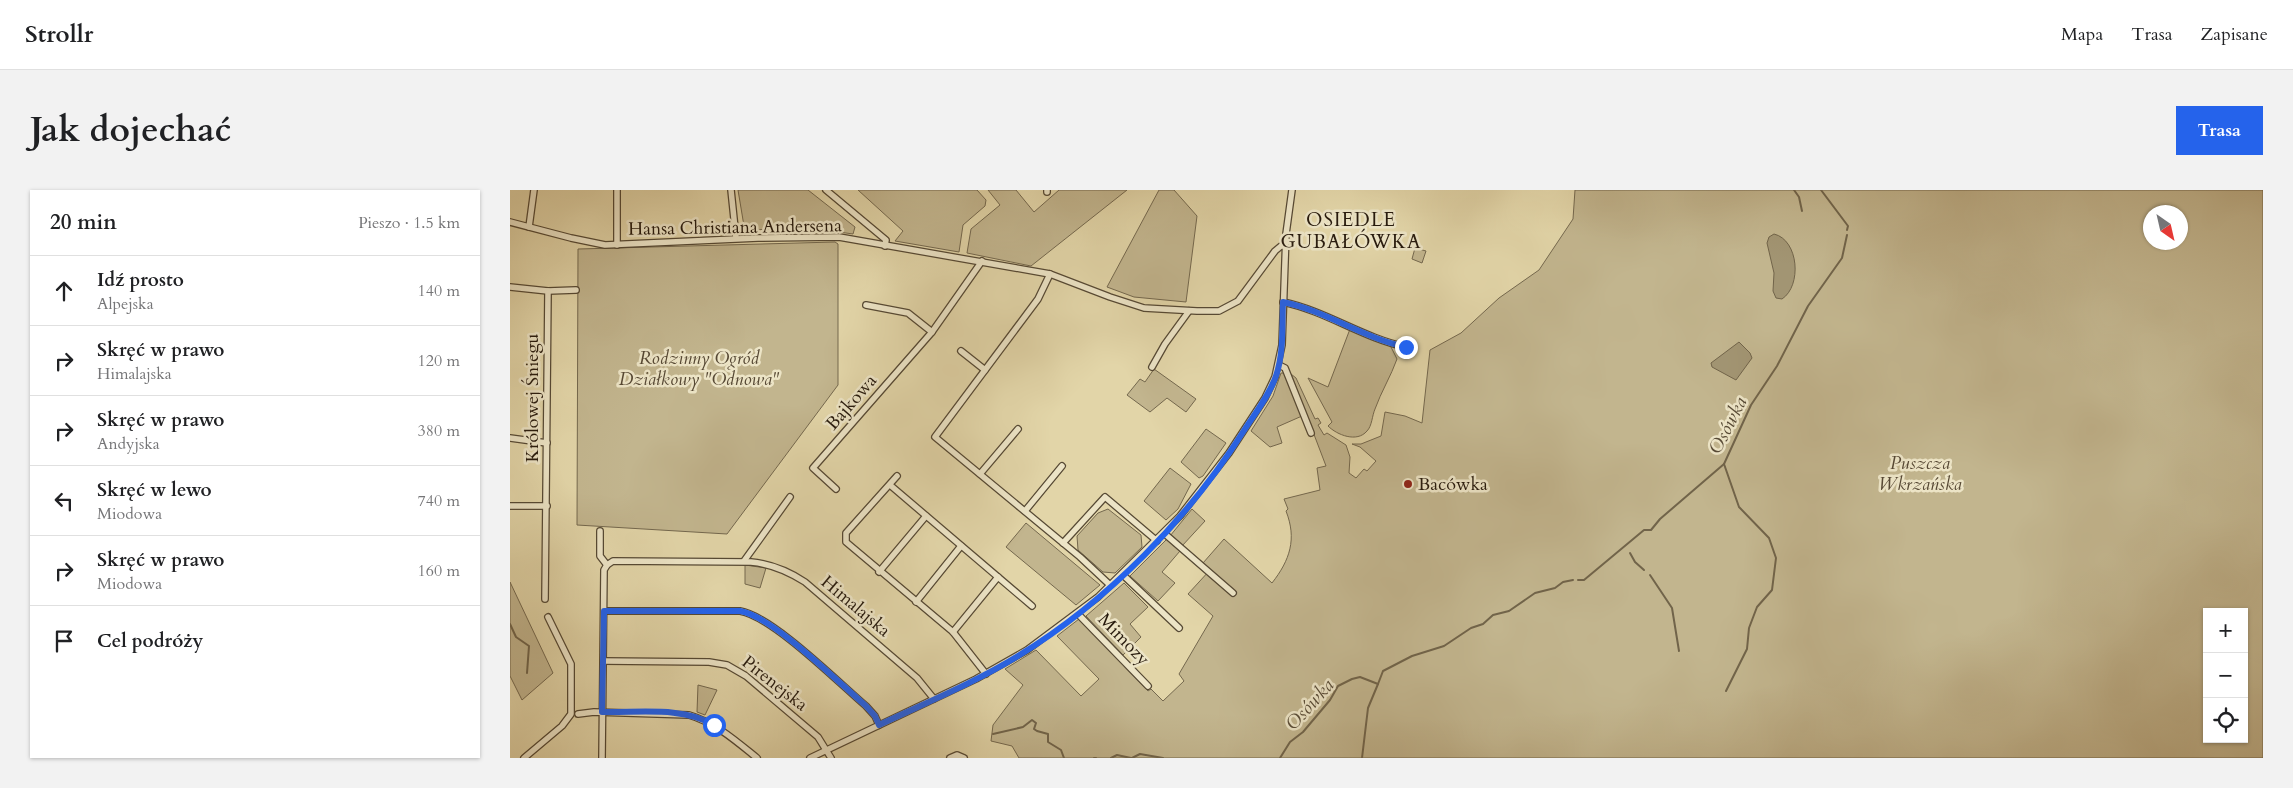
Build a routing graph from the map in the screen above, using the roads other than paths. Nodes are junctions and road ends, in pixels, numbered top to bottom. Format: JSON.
{"nodes":[{"id":1,"x":534,"y":190,"type":"edge"},
{"id":2,"x":617,"y":190,"type":"edge"},
{"id":3,"x":731,"y":190,"type":"edge"},
{"id":4,"x":826,"y":190,"type":"edge"},
{"id":5,"x":1294,"y":194,"type":"edge"},
{"id":6,"x":510,"y":222,"type":"edge"},
{"id":7,"x":529,"y":227,"type":"junction"},
{"id":8,"x":736,"y":238,"type":"junction"},
{"id":9,"x":617,"y":245,"type":"junction"},
{"id":10,"x":885,"y":246,"type":"junction"},
{"id":11,"x":1286,"y":246,"type":"junction"},
{"id":12,"x":982,"y":261,"type":"junction"},
{"id":13,"x":1050,"y":274,"type":"junction"},
{"id":14,"x":510,"y":287,"type":"edge"},
{"id":15,"x":576,"y":290,"type":"dead end"},
{"id":16,"x":548,"y":291,"type":"junction"},
{"id":17,"x":1283,"y":302,"type":"junction"},
{"id":18,"x":866,"y":305,"type":"dead end"},
{"id":19,"x":1189,"y":311,"type":"junction"},
{"id":20,"x":932,"y":332,"type":"junction"},
{"id":21,"x":1406,"y":347,"type":"dead end"},
{"id":22,"x":961,"y":351,"type":"dead end"},
{"id":23,"x":1279,"y":365,"type":"junction"},
{"id":24,"x":1152,"y":367,"type":"dead end"},
{"id":25,"x":985,"y":370,"type":"junction"},
{"id":26,"x":1018,"y":429,"type":"dead end"},
{"id":27,"x":1311,"y":433,"type":"dead end"},
{"id":28,"x":510,"y":438,"type":"edge"},
{"id":29,"x":547,"y":442,"type":"junction"},
{"id":30,"x":1062,"y":466,"type":"dead end"},
{"id":31,"x":980,"y":474,"type":"junction"},
{"id":32,"x":897,"y":476,"type":"dead end"},
{"id":33,"x":890,"y":485,"type":"junction"},
{"id":34,"x":836,"y":489,"type":"dead end"},
{"id":35,"x":790,"y":497,"type":"dead end"},
{"id":36,"x":510,"y":506,"type":"edge"},
{"id":37,"x":547,"y":506,"type":"junction"},
{"id":38,"x":1025,"y":511,"type":"junction"},
{"id":39,"x":926,"y":516,"type":"junction"},
{"id":40,"x":600,"y":531,"type":"dead end"},
{"id":41,"x":1164,"y":534,"type":"junction"},
{"id":42,"x":1156,"y":541,"type":"junction"},
{"id":43,"x":1064,"y":543,"type":"junction"},
{"id":44,"x":961,"y":546,"type":"junction"},
{"id":45,"x":744,"y":561,"type":"junction"},
{"id":46,"x":607,"y":565,"type":"junction"},
{"id":47,"x":880,"y":572,"type":"junction"},
{"id":48,"x":1122,"y":574,"type":"junction"},
{"id":49,"x":998,"y":576,"type":"junction"},
{"id":50,"x":1110,"y":585,"type":"junction"},
{"id":51,"x":1226,"y":587,"type":"junction"},
{"id":52,"x":1221,"y":593,"type":"dead end"},
{"id":53,"x":1233,"y":593,"type":"dead end"},
{"id":54,"x":545,"y":600,"type":"dead end"},
{"id":55,"x":916,"y":602,"type":"junction"},
{"id":56,"x":1032,"y":606,"type":"dead end"},
{"id":57,"x":604,"y":611,"type":"junction"},
{"id":58,"x":1078,"y":614,"type":"junction"},
{"id":59,"x":548,"y":617,"type":"dead end"},
{"id":60,"x":1179,"y":628,"type":"dead end"},
{"id":61,"x":953,"y":632,"type":"junction"},
{"id":62,"x":604,"y":661,"type":"junction"},
{"id":63,"x":986,"y":674,"type":"junction"},
{"id":64,"x":1148,"y":686,"type":"dead end"},
{"id":65,"x":934,"y":699,"type":"junction"},
{"id":66,"x":602,"y":712,"type":"junction"},
{"id":67,"x":578,"y":714,"type":"dead end"},
{"id":68,"x":879,"y":725,"type":"junction"},
{"id":69,"x":827,"y":750,"type":"junction"},
{"id":70,"x":524,"y":758,"type":"edge"},
{"id":71,"x":602,"y":758,"type":"edge"},
{"id":72,"x":757,"y":758,"type":"edge"},
{"id":73,"x":810,"y":758,"type":"edge"},
{"id":74,"x":831,"y":758,"type":"edge"},
{"id":75,"x":950,"y":758,"type":"edge"},
{"id":76,"x":964,"y":758,"type":"edge"}],
"edges":[{"from":1,"to":7,"type":"street"},
{"from":2,"to":9,"type":"street"},
{"from":3,"to":8,"type":"street"},
{"from":4,"to":10,"type":"street"},
{"from":5,"to":11,"type":"street"},
{"from":6,"to":7,"type":"street","name":"Hansa Christiana Andersena"},
{"from":7,"to":9,"type":"street","name":"Hansa Christiana Andersena"},
{"from":8,"to":9,"type":"street","name":"Hansa Christiana Andersena"},
{"from":8,"to":10,"type":"street","name":"Hansa Christiana Andersena"},
{"from":10,"to":12,"type":"street","name":"Hansa Christiana Andersena"},
{"from":11,"to":17,"type":"street"},
{"from":11,"to":19,"type":"street","name":"Hansa Christiana Andersena"},
{"from":12,"to":13,"type":"street","name":"Hansa Christiana Andersena"},
{"from":12,"to":20,"type":"street","name":"Bajkowa"},
{"from":13,"to":19,"type":"street","name":"Hansa Christiana Andersena"},
{"from":13,"to":25,"type":"street"},
{"from":14,"to":16,"type":"street"},
{"from":15,"to":16,"type":"street"},
{"from":16,"to":29,"type":"street","name":"Królowej Śniegu"},
{"from":17,"to":21,"type":"street"},
{"from":17,"to":23,"type":"street"},
{"from":18,"to":20,"type":"street"},
{"from":19,"to":24,"type":"street"},
{"from":20,"to":34,"type":"street","name":"Bajkowa"},
{"from":22,"to":25,"type":"street"},
{"from":23,"to":27,"type":"street"},
{"from":23,"to":41,"type":"street"},
{"from":25,"to":31,"type":"street"},
{"from":26,"to":31,"type":"street"},
{"from":28,"to":29,"type":"street"},
{"from":29,"to":37,"type":"street","name":"Królowej Śniegu"},
{"from":30,"to":38,"type":"street"},
{"from":31,"to":38,"type":"street"},
{"from":32,"to":33,"type":"street"},
{"from":33,"to":39,"type":"street"},
{"from":33,"to":47,"type":"street"},
{"from":35,"to":45,"type":"street"},
{"from":36,"to":37,"type":"street"},
{"from":37,"to":54,"type":"street","name":"Królowej Śniegu"},
{"from":38,"to":43,"type":"street"},
{"from":39,"to":44,"type":"street"},
{"from":39,"to":47,"type":"street"},
{"from":40,"to":46,"type":"street"},
{"from":41,"to":42,"type":"street"},
{"from":41,"to":51,"type":"street"},
{"from":42,"to":43,"type":"street"},
{"from":42,"to":48,"type":"street"},
{"from":43,"to":50,"type":"street"},
{"from":44,"to":49,"type":"street"},
{"from":44,"to":55,"type":"street"},
{"from":45,"to":46,"type":"street","name":"Himalajska"},
{"from":45,"to":65,"type":"street","name":"Himalajska"},
{"from":46,"to":57,"type":"street"},
{"from":47,"to":55,"type":"street"},
{"from":48,"to":50,"type":"street"},
{"from":48,"to":60,"type":"street"},
{"from":49,"to":56,"type":"street"},
{"from":49,"to":61,"type":"street"},
{"from":50,"to":58,"type":"street"},
{"from":51,"to":52,"type":"street"},
{"from":51,"to":53,"type":"street"},
{"from":55,"to":61,"type":"street"},
{"from":57,"to":62,"type":"street"},
{"from":57,"to":68,"type":"street"},
{"from":58,"to":63,"type":"street"},
{"from":58,"to":64,"type":"street","name":"Mimozy"},
{"from":59,"to":70,"type":"street"},
{"from":61,"to":63,"type":"street"},
{"from":62,"to":66,"type":"street"},
{"from":62,"to":69,"type":"street","name":"Pirenejska"},
{"from":63,"to":65,"type":"street"},
{"from":65,"to":68,"type":"street"},
{"from":66,"to":67,"type":"street"},
{"from":66,"to":71,"type":"street"},
{"from":66,"to":72,"type":"street"},
{"from":68,"to":69,"type":"street"},
{"from":69,"to":73,"type":"street"},
{"from":69,"to":74,"type":"street","name":"Pirenejska"},
{"from":75,"to":76,"type":"street"}]}
